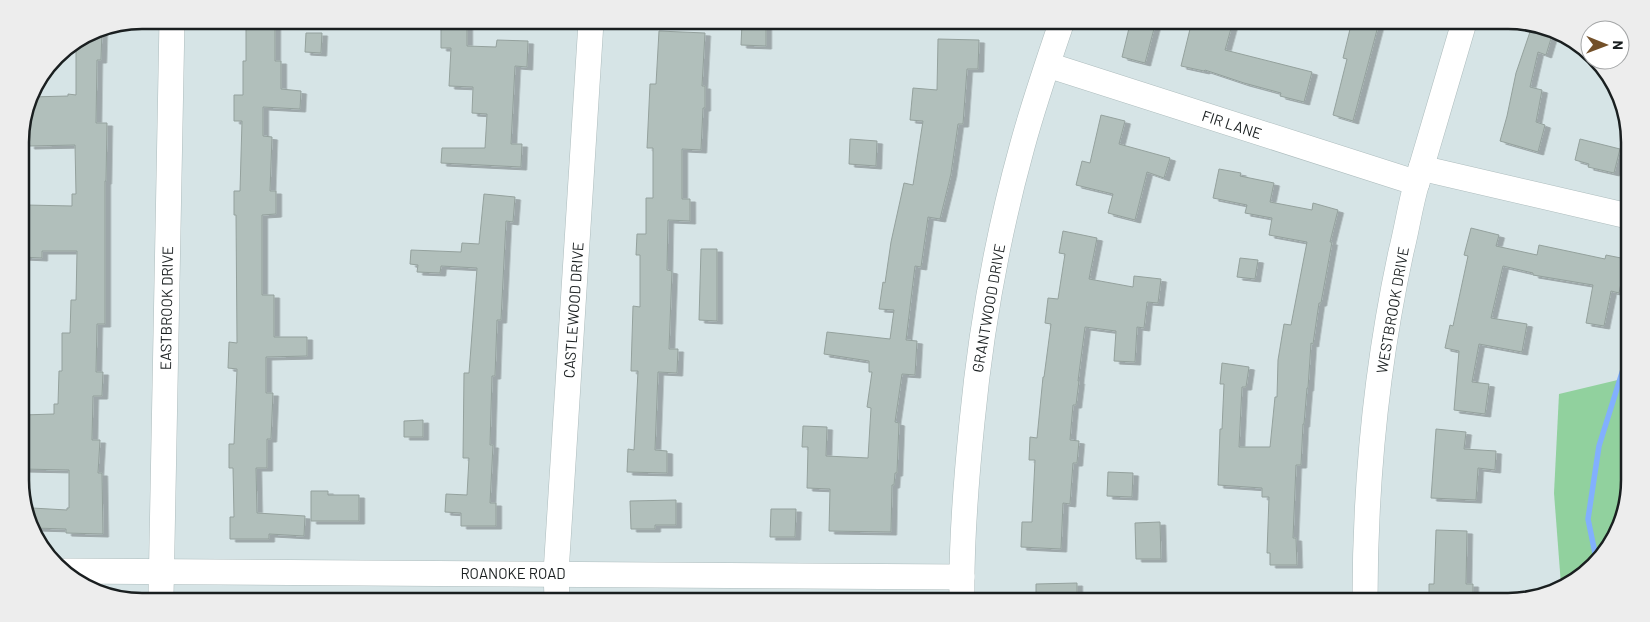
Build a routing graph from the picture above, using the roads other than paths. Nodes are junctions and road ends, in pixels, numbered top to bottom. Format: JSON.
{"nodes":[{"id":1,"x":172,"y":29,"type":"edge"},
{"id":2,"x":591,"y":29,"type":"edge"},
{"id":3,"x":1059,"y":29,"type":"edge"},
{"id":4,"x":1462,"y":29,"type":"edge"},
{"id":5,"x":1048,"y":65,"type":"junction"},
{"id":6,"x":1419,"y":175,"type":"junction"},
{"id":7,"x":1621,"y":215,"type":"edge"},
{"id":8,"x":74,"y":570,"type":"edge"},
{"id":9,"x":162,"y":572,"type":"junction"},
{"id":10,"x":556,"y":573,"type":"junction"},
{"id":11,"x":962,"y":588,"type":"edge"},
{"id":12,"x":161,"y":593,"type":"edge"},
{"id":13,"x":557,"y":593,"type":"edge"},
{"id":14,"x":1366,"y":593,"type":"edge"}],
"edges":[{"from":1,"to":9,"type":"street","name":"EASTBROOK DRIVE"},
{"from":2,"to":10,"type":"street","name":"CASTLEWOOD DRIVE"},
{"from":3,"to":5,"type":"street","name":"GRANTWOOD DRIVE"},
{"from":4,"to":6,"type":"street","name":"WESTBROOK DRIVE"},
{"from":5,"to":6,"type":"street","name":"FIR LANE"},
{"from":5,"to":11,"type":"street","name":"GRANTWOOD DRIVE"},
{"from":6,"to":7,"type":"street","name":"FIR LANE"},
{"from":6,"to":14,"type":"street","name":"WESTBROOK DRIVE"},
{"from":8,"to":9,"type":"street","name":"ROANOKE ROAD"},
{"from":9,"to":10,"type":"street","name":"ROANOKE ROAD"},
{"from":9,"to":12,"type":"street","name":"EASTBROOK DRIVE"},
{"from":10,"to":11,"type":"street","name":"ROANOKE ROAD"},
{"from":10,"to":13,"type":"street","name":"CASTLEWOOD DRIVE"}]}
